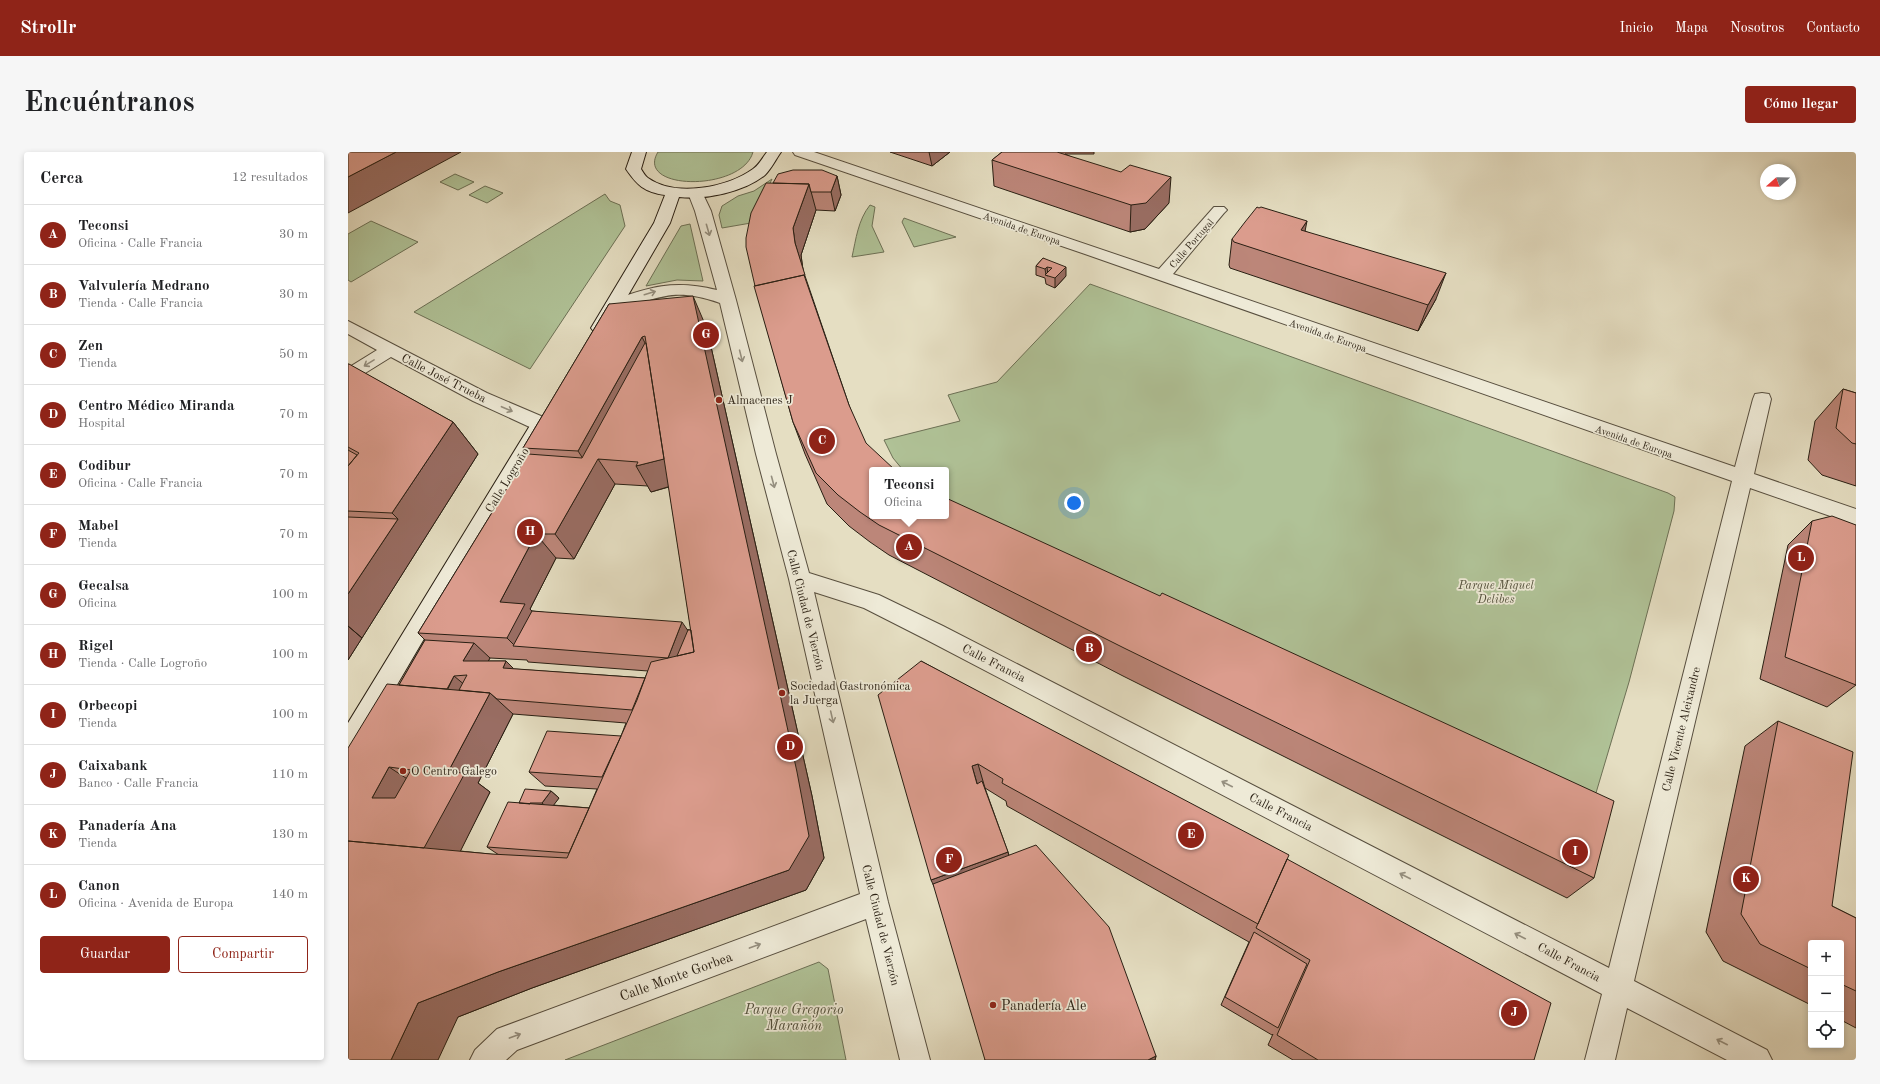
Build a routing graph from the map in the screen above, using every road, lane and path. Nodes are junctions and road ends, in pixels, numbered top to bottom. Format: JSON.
{"nodes":[{"id":1,"x":640,"y":152,"type":"edge"},
{"id":2,"x":774,"y":152,"type":"edge"},
{"id":3,"x":800,"y":152,"type":"edge"},
{"id":4,"x":673,"y":193,"type":"junction"},
{"id":5,"x":696,"y":193,"type":"junction"},
{"id":6,"x":1219,"y":210,"type":"dead end"},
{"id":7,"x":1162,"y":276,"type":"junction"},
{"id":8,"x":728,"y":300,"type":"junction"},
{"id":9,"x":613,"y":306,"type":"junction"},
{"id":10,"x":348,"y":327,"type":"edge"},
{"id":11,"x":590,"y":345,"type":"edge"},
{"id":12,"x":390,"y":350,"type":"junction"},
{"id":13,"x":348,"y":376,"type":"edge"},
{"id":14,"x":1762,"y":399,"type":"dead end"},
{"id":15,"x":546,"y":417,"type":"joint"},
{"id":16,"x":1742,"y":478,"type":"junction"},
{"id":17,"x":1856,"y":517,"type":"edge"},
{"id":18,"x":800,"y":579,"type":"junction"},
{"id":19,"x":348,"y":744,"type":"edge"},
{"id":20,"x":875,"y":902,"type":"junction"},
{"id":21,"x":1618,"y":989,"type":"junction"},
{"id":22,"x":485,"y":1060,"type":"edge"},
{"id":23,"x":915,"y":1060,"type":"edge"},
{"id":24,"x":1600,"y":1060,"type":"edge"},
{"id":25,"x":1757,"y":1060,"type":"edge"}],
"edges":[{"from":1,"to":4,"type":"street"},
{"from":2,"to":5,"type":"street"},
{"from":3,"to":7,"type":"street","name":"Avenida de Europa"},
{"from":4,"to":5,"type":"street"},
{"from":4,"to":9,"type":"street"},
{"from":5,"to":8,"type":"street","name":"Calle Ciudad de Vierzón","one_way":true},
{"from":6,"to":7,"type":"street","name":"Calle Portugal"},
{"from":7,"to":16,"type":"street","name":"Avenida de Europa"},
{"from":9,"to":8,"type":"street","one_way":true},
{"from":8,"to":18,"type":"street","name":"Calle Ciudad de Vierzón","one_way":true},
{"from":9,"to":11,"type":"street"},
{"from":10,"to":12,"type":"street","name":"Calle José Trueba"},
{"from":12,"to":13,"type":"street","one_way":true},
{"from":12,"to":15,"type":"street","name":"Calle José Trueba","one_way":true},
{"from":14,"to":16,"type":"street","name":"Calle Vicente Aleixandre"},
{"from":15,"to":19,"type":"street","name":"Calle Logroño"},
{"from":16,"to":17,"type":"street","name":"Avenida de Europa"},
{"from":16,"to":21,"type":"street","name":"Calle Vicente Aleixandre"},
{"from":18,"to":20,"type":"street","name":"Calle Ciudad de Vierzón","one_way":true},
{"from":21,"to":18,"type":"street","name":"Calle Francia","one_way":true},
{"from":22,"to":20,"type":"street","name":"Calle Monte Gorbea","one_way":true},
{"from":20,"to":23,"type":"street","name":"Calle Ciudad de Vierzón"},
{"from":21,"to":24,"type":"street","name":"Calle Vicente Aleixandre"},
{"from":25,"to":21,"type":"street","name":"Calle Francia","one_way":true}]}
